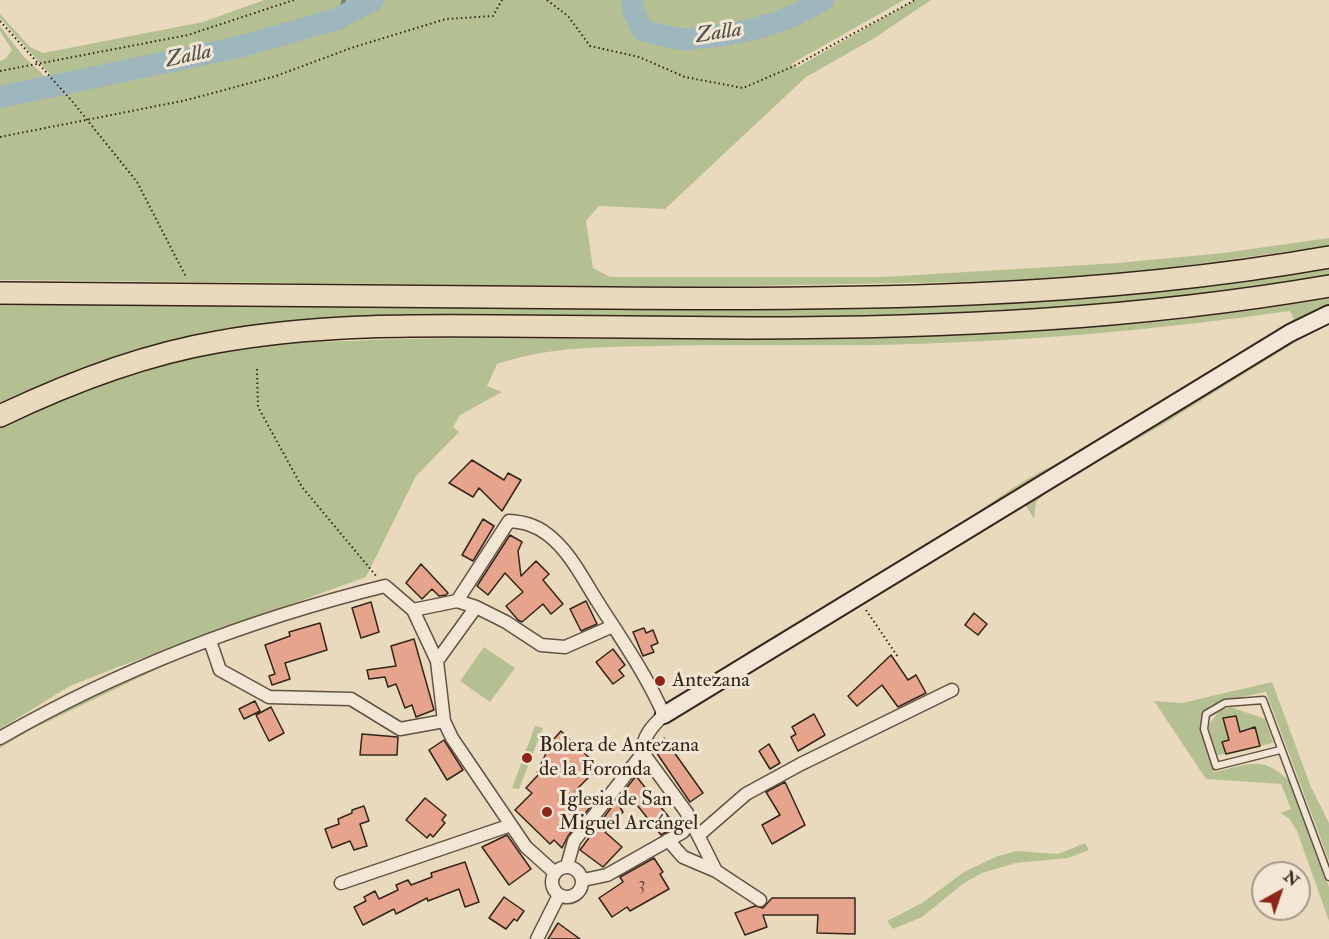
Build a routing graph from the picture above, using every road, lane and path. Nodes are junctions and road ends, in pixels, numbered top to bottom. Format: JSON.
{"nodes":[{"id":1,"x":294,"y":0,"type":"edge"},
{"id":2,"x":502,"y":0,"type":"edge"},
{"id":3,"x":547,"y":0,"type":"edge"},
{"id":4,"x":915,"y":0,"type":"edge"},
{"id":5,"x":0,"y":21,"type":"edge"},
{"id":6,"x":37,"y":63,"type":"junction"},
{"id":7,"x":0,"y":71,"type":"edge"},
{"id":8,"x":87,"y":120,"type":"junction"},
{"id":9,"x":0,"y":137,"type":"edge"},
{"id":10,"x":1329,"y":257,"type":"edge"},
{"id":11,"x":1329,"y":286,"type":"edge"},
{"id":12,"x":0,"y":293,"type":"edge"},
{"id":13,"x":195,"y":294,"type":"junction"},
{"id":14,"x":1329,"y":314,"type":"edge"},
{"id":15,"x":257,"y":369,"type":"dead end"},
{"id":16,"x":0,"y":416,"type":"edge"},
{"id":17,"x":385,"y":586,"type":"junction"},
{"id":18,"x":858,"y":597,"type":"junction"},
{"id":19,"x":457,"y":601,"type":"junction"},
{"id":20,"x":476,"y":607,"type":"junction"},
{"id":21,"x":412,"y":610,"type":"junction"},
{"id":22,"x":613,"y":626,"type":"junction"},
{"id":23,"x":210,"y":641,"type":"junction"},
{"id":24,"x":898,"y":657,"type":"dead end"},
{"id":25,"x":436,"y":662,"type":"junction"},
{"id":26,"x":952,"y":690,"type":"dead end"},
{"id":27,"x":664,"y":715,"type":"junction"},
{"id":28,"x":444,"y":721,"type":"junction"},
{"id":29,"x":0,"y":738,"type":"edge"},
{"id":30,"x":1280,"y":750,"type":"junction"},
{"id":31,"x":642,"y":753,"type":"junction"},
{"id":32,"x":689,"y":823,"type":"junction"},
{"id":33,"x":511,"y":825,"type":"junction"},
{"id":34,"x":700,"y":834,"type":"junction"},
{"id":35,"x":668,"y":840,"type":"junction"},
{"id":36,"x":567,"y":866,"type":"junction"},
{"id":37,"x":716,"y":871,"type":"junction"},
{"id":38,"x":554,"y":872,"type":"junction"},
{"id":39,"x":1329,"y":877,"type":"edge"},
{"id":40,"x":583,"y":880,"type":"junction"},
{"id":41,"x":341,"y":884,"type":"dead end"},
{"id":42,"x":559,"y":895,"type":"junction"},
{"id":43,"x":760,"y":900,"type":"dead end"},
{"id":44,"x":537,"y":939,"type":"edge"}],
"edges":[{"from":1,"to":6,"type":"path"},
{"from":2,"to":8,"type":"path"},
{"from":3,"to":4,"type":"path"},
{"from":5,"to":6,"type":"path"},
{"from":6,"to":7,"type":"path"},
{"from":6,"to":8,"type":"path"},
{"from":8,"to":9,"type":"path"},
{"from":8,"to":13,"type":"path"},
{"from":10,"to":13,"type":"highway"},
{"from":11,"to":16,"type":"highway"},
{"from":12,"to":13,"type":"highway"},
{"from":14,"to":18,"type":"street"},
{"from":15,"to":17,"type":"path"},
{"from":17,"to":21,"type":"street"},
{"from":17,"to":23,"type":"street"},
{"from":18,"to":24,"type":"path"},
{"from":18,"to":27,"type":"street"},
{"from":19,"to":20,"type":"street"},
{"from":19,"to":21,"type":"street"},
{"from":19,"to":22,"type":"street"},
{"from":20,"to":22,"type":"street"},
{"from":20,"to":25,"type":"street"},
{"from":21,"to":25,"type":"street"},
{"from":22,"to":27,"type":"street"},
{"from":23,"to":28,"type":"street"},
{"from":23,"to":29,"type":"street"},
{"from":25,"to":28,"type":"street"},
{"from":26,"to":34,"type":"street"},
{"from":27,"to":31,"type":"street"},
{"from":28,"to":33,"type":"street"},
{"from":30,"to":30,"type":"lane"},
{"from":30,"to":39,"type":"lane"},
{"from":31,"to":32,"type":"street"},
{"from":31,"to":36,"type":"street"},
{"from":32,"to":34,"type":"street"},
{"from":32,"to":35,"type":"street"},
{"from":33,"to":38,"type":"street"},
{"from":33,"to":41,"type":"street"},
{"from":34,"to":37,"type":"street"},
{"from":35,"to":37,"type":"street"},
{"from":35,"to":40,"type":"street"},
{"from":36,"to":38,"type":"street"},
{"from":36,"to":40,"type":"street"},
{"from":37,"to":43,"type":"street"},
{"from":38,"to":42,"type":"street"},
{"from":40,"to":42,"type":"street"},
{"from":42,"to":44,"type":"street"}]}
